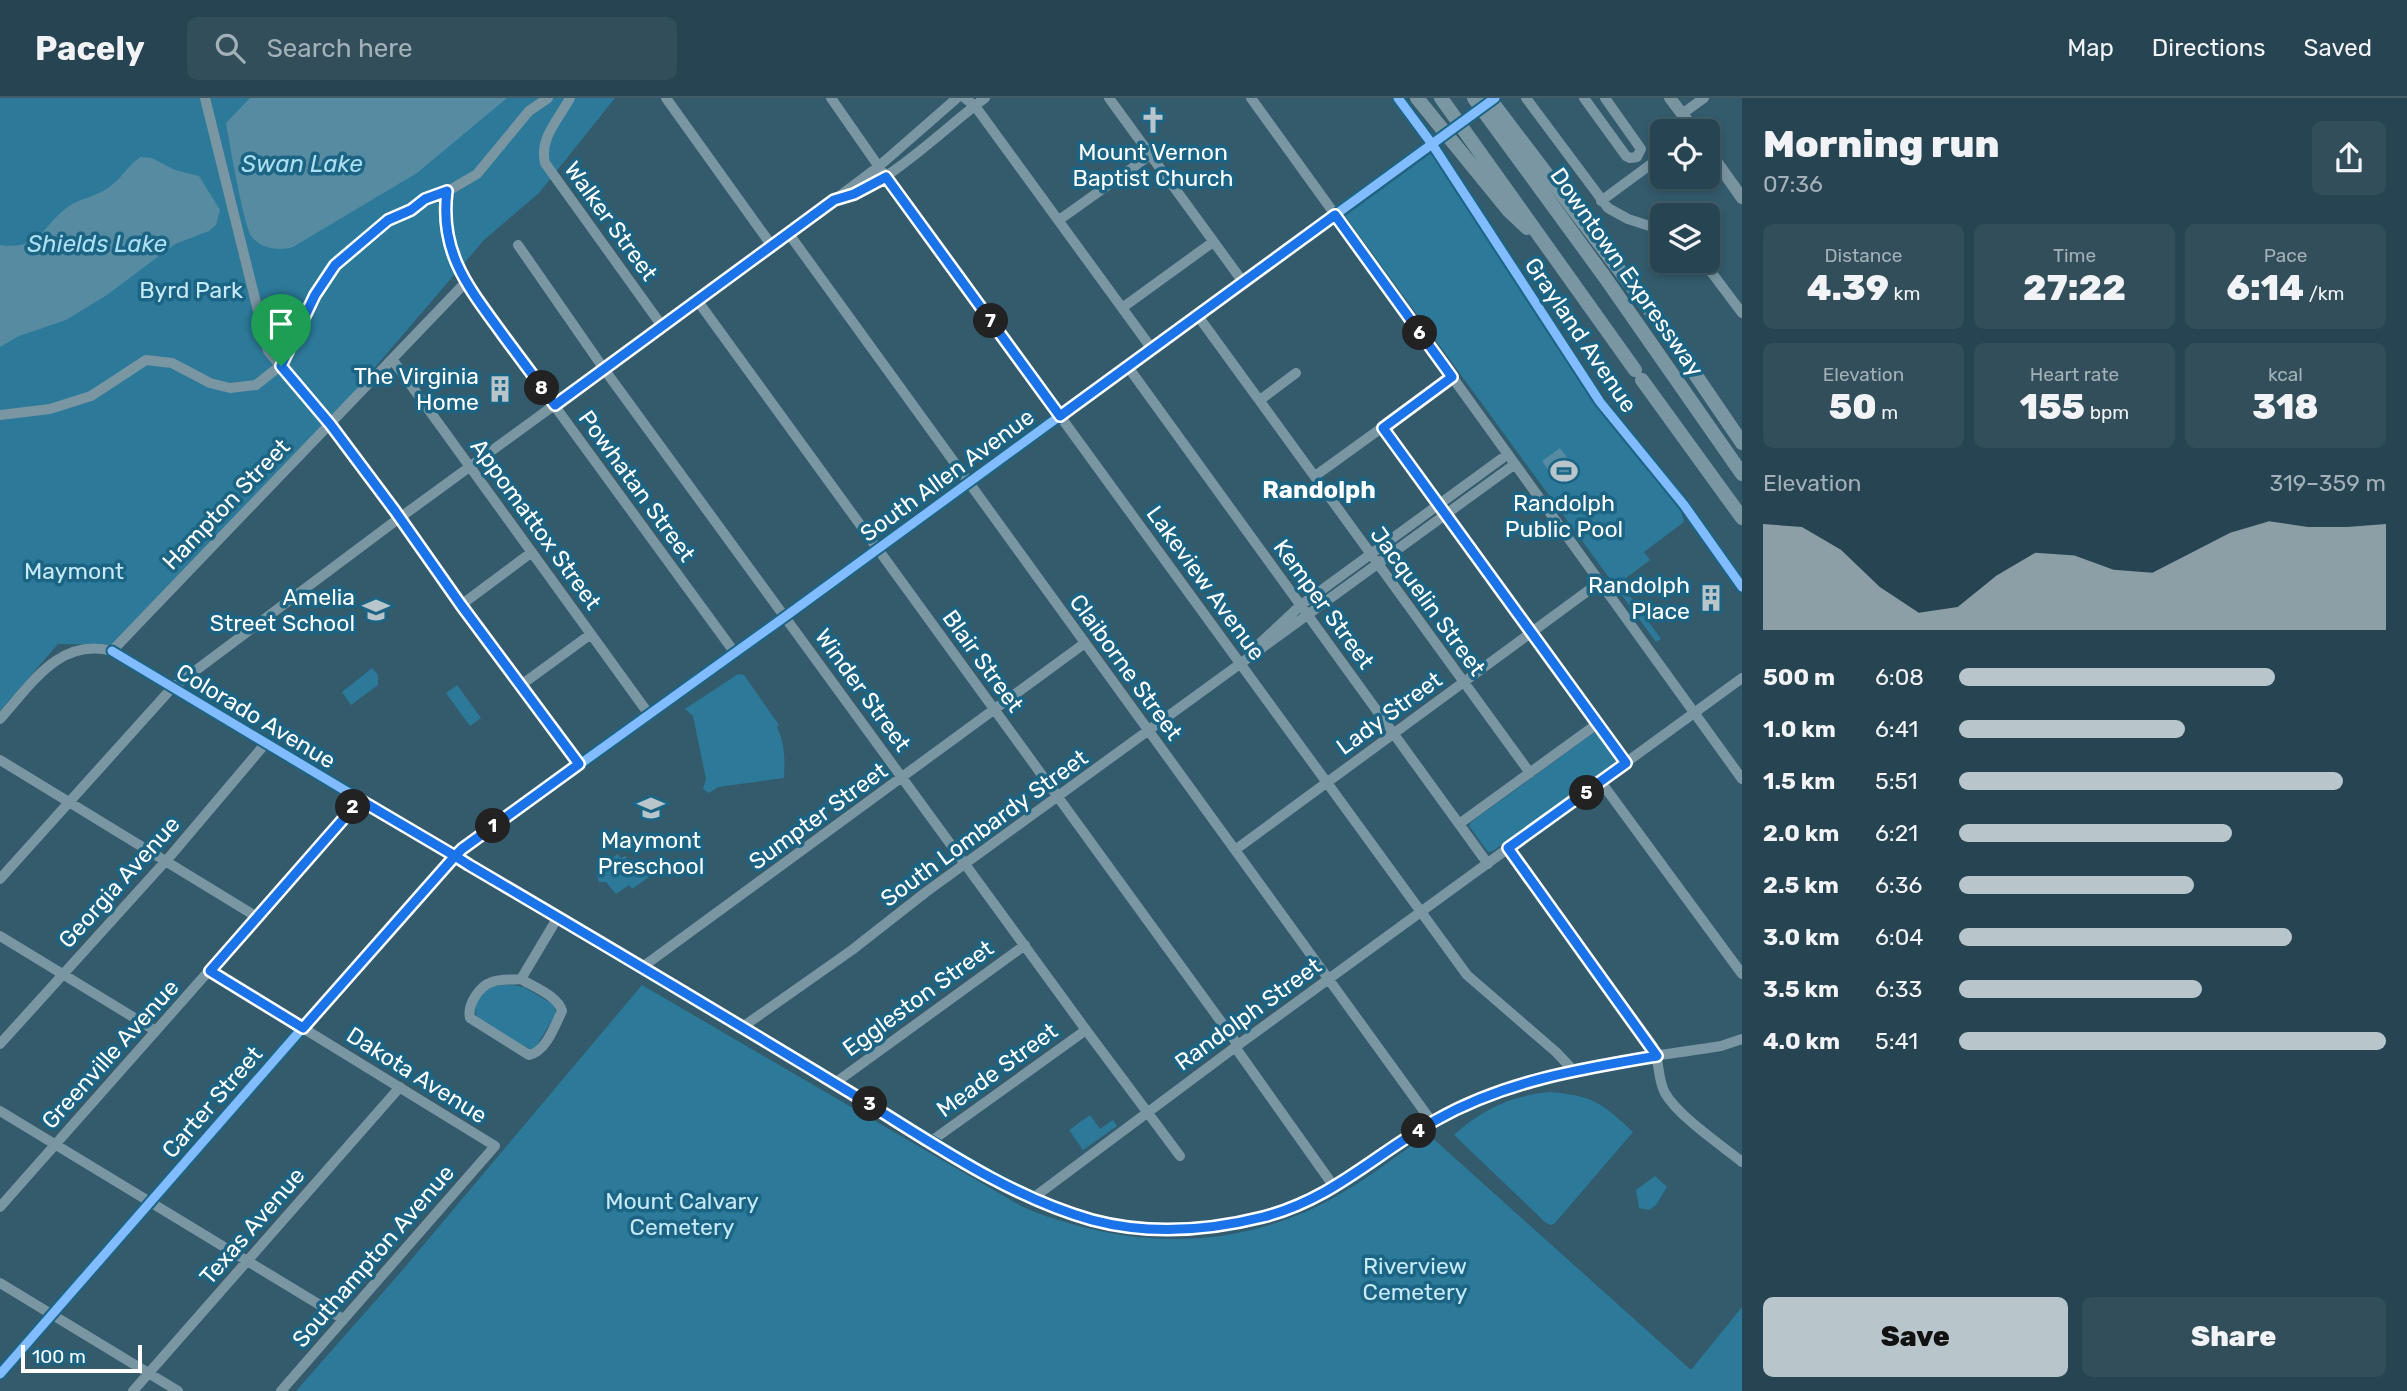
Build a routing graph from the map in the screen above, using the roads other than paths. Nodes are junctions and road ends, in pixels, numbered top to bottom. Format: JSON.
{"nodes":[{"id":1,"x":205,"y":98,"type":"edge"},
{"id":2,"x":548,"y":98,"type":"edge"},
{"id":3,"x":570,"y":98,"type":"edge"},
{"id":4,"x":666,"y":98,"type":"edge"},
{"id":5,"x":831,"y":98,"type":"edge"},
{"id":6,"x":957,"y":98,"type":"edge"},
{"id":7,"x":965,"y":98,"type":"edge"},
{"id":8,"x":985,"y":98,"type":"edge"},
{"id":9,"x":1109,"y":98,"type":"edge"},
{"id":10,"x":1251,"y":98,"type":"edge"},
{"id":11,"x":1398,"y":98,"type":"edge"},
{"id":12,"x":1417,"y":98,"type":"edge"},
{"id":13,"x":1441,"y":98,"type":"edge"},
{"id":14,"x":1474,"y":98,"type":"edge"},
{"id":15,"x":1489,"y":98,"type":"edge"},
{"id":16,"x":1497,"y":98,"type":"edge"},
{"id":17,"x":1526,"y":98,"type":"edge"},
{"id":18,"x":1584,"y":98,"type":"edge"},
{"id":19,"x":1605,"y":98,"type":"edge"},
{"id":20,"x":1670,"y":98,"type":"edge"},
{"id":21,"x":1704,"y":98,"type":"edge"},
{"id":22,"x":974,"y":102,"type":"edge"},
{"id":23,"x":1682,"y":114,"type":"junction"},
{"id":24,"x":1686,"y":119,"type":"edge"},
{"id":25,"x":1436,"y":141,"type":"junction"},
{"id":26,"x":1149,"y":156,"type":"junction"},
{"id":27,"x":1637,"y":157,"type":"junction"},
{"id":28,"x":1650,"y":166,"type":"edge"},
{"id":29,"x":878,"y":167,"type":"junction"},
{"id":30,"x":1720,"y":167,"type":"edge"},
{"id":31,"x":1646,"y":169,"type":"junction"},
{"id":32,"x":886,"y":177,"type":"junction"},
{"id":33,"x":1551,"y":178,"type":"junction"},
{"id":34,"x":447,"y":191,"type":"junction"},
{"id":35,"x":1742,"y":198,"type":"edge"},
{"id":36,"x":834,"y":200,"type":"junction"},
{"id":37,"x":1601,"y":201,"type":"junction"},
{"id":38,"x":1335,"y":215,"type":"junction"},
{"id":39,"x":1059,"y":220,"type":"junction"},
{"id":40,"x":1650,"y":226,"type":"edge"},
{"id":41,"x":789,"y":234,"type":"junction"},
{"id":42,"x":1213,"y":242,"type":"junction"},
{"id":43,"x":518,"y":245,"type":"dead end"},
{"id":44,"x":772,"y":246,"type":"junction"},
{"id":45,"x":1552,"y":254,"type":"junction"},
{"id":46,"x":1714,"y":273,"type":"edge"},
{"id":47,"x":1243,"y":282,"type":"junction"},
{"id":48,"x":465,"y":283,"type":"junction"},
{"id":49,"x":697,"y":300,"type":"junction"},
{"id":50,"x":1738,"y":300,"type":"edge"},
{"id":51,"x":1122,"y":308,"type":"junction"},
{"id":52,"x":1742,"y":313,"type":"edge"},
{"id":53,"x":1198,"y":316,"type":"junction"},
{"id":54,"x":662,"y":326,"type":"junction"},
{"id":55,"x":1152,"y":349,"type":"junction"},
{"id":56,"x":392,"y":359,"type":"junction"},
{"id":57,"x":281,"y":366,"type":"junction"},
{"id":58,"x":1128,"y":367,"type":"junction"},
{"id":59,"x":604,"y":369,"type":"junction"},
{"id":60,"x":1296,"y":373,"type":"dead end"},
{"id":61,"x":1452,"y":377,"type":"junction"},
{"id":62,"x":1260,"y":400,"type":"junction"},
{"id":63,"x":555,"y":405,"type":"junction"},
{"id":64,"x":0,"y":415,"type":"edge"},
{"id":65,"x":1060,"y":416,"type":"junction"},
{"id":66,"x":330,"y":424,"type":"junction"},
{"id":67,"x":1383,"y":428,"type":"junction"},
{"id":68,"x":1742,"y":443,"type":"edge"},
{"id":69,"x":1508,"y":454,"type":"junction"},
{"id":70,"x":1515,"y":464,"type":"junction"},
{"id":71,"x":471,"y":467,"type":"junction"},
{"id":72,"x":1742,"y":474,"type":"edge"},
{"id":73,"x":1314,"y":476,"type":"junction"},
{"id":74,"x":969,"y":483,"type":"junction"},
{"id":75,"x":1439,"y":504,"type":"junction"},
{"id":76,"x":1446,"y":514,"type":"junction"},
{"id":77,"x":400,"y":518,"type":"junction"},
{"id":78,"x":1742,"y":518,"type":"edge"},
{"id":79,"x":878,"y":549,"type":"junction"},
{"id":80,"x":532,"y":551,"type":"junction"},
{"id":81,"x":1371,"y":554,"type":"junction"},
{"id":82,"x":1378,"y":565,"type":"junction"},
{"id":83,"x":1600,"y":582,"type":"junction"},
{"id":84,"x":1742,"y":587,"type":"edge"},
{"id":85,"x":461,"y":605,"type":"junction"},
{"id":86,"x":1301,"y":605,"type":"junction"},
{"id":87,"x":1308,"y":615,"type":"junction"},
{"id":88,"x":786,"y":616,"type":"junction"},
{"id":89,"x":1531,"y":633,"type":"junction"},
{"id":90,"x":591,"y":634,"type":"junction"},
{"id":91,"x":1085,"y":643,"type":"junction"},
{"id":92,"x":112,"y":651,"type":"junction"},
{"id":93,"x":735,"y":653,"type":"junction"},
{"id":94,"x":1244,"y":660,"type":"junction"},
{"id":95,"x":1742,"y":678,"type":"edge"},
{"id":96,"x":1464,"y":682,"type":"junction"},
{"id":97,"x":521,"y":685,"type":"junction"},
{"id":98,"x":171,"y":689,"type":"junction"},
{"id":99,"x":995,"y":711,"type":"junction"},
{"id":100,"x":648,"y":713,"type":"junction"},
{"id":101,"x":1694,"y":713,"type":"junction"},
{"id":102,"x":0,"y":719,"type":"edge"},
{"id":103,"x":1597,"y":724,"type":"junction"},
{"id":104,"x":1150,"y":730,"type":"junction"},
{"id":105,"x":1394,"y":733,"type":"junction"},
{"id":106,"x":265,"y":744,"type":"junction"},
{"id":107,"x":0,"y":760,"type":"edge"},
{"id":108,"x":1626,"y":763,"type":"junction"},
{"id":109,"x":579,"y":764,"type":"junction"},
{"id":110,"x":1530,"y":773,"type":"junction"},
{"id":111,"x":903,"y":778,"type":"junction"},
{"id":112,"x":1742,"y":779,"type":"edge"},
{"id":113,"x":1601,"y":782,"type":"junction"},
{"id":114,"x":1326,"y":783,"type":"junction"},
{"id":115,"x":1058,"y":797,"type":"junction"},
{"id":116,"x":360,"y":800,"type":"junction"},
{"id":117,"x":69,"y":802,"type":"junction"},
{"id":118,"x":1459,"y":824,"type":"junction"},
{"id":119,"x":1508,"y":848,"type":"junction"},
{"id":120,"x":1235,"y":850,"type":"junction"},
{"id":121,"x":455,"y":856,"type":"junction"},
{"id":122,"x":165,"y":861,"type":"junction"},
{"id":123,"x":966,"y":863,"type":"junction"},
{"id":124,"x":1488,"y":864,"type":"junction"},
{"id":125,"x":0,"y":879,"type":"edge"},
{"id":126,"x":1421,"y":913,"type":"junction"},
{"id":127,"x":257,"y":917,"type":"junction"},
{"id":128,"x":558,"y":917,"type":"junction"},
{"id":129,"x":0,"y":936,"type":"edge"},
{"id":130,"x":1025,"y":945,"type":"junction"},
{"id":131,"x":641,"y":968,"type":"junction"},
{"id":132,"x":210,"y":971,"type":"junction"},
{"id":133,"x":1742,"y":974,"type":"edge"},
{"id":134,"x":63,"y":975,"type":"junction"},
{"id":135,"x":521,"y":979,"type":"junction"},
{"id":136,"x":1330,"y":979,"type":"junction"},
{"id":137,"x":303,"y":1028,"type":"junction"},
{"id":138,"x":741,"y":1028,"type":"junction"},
{"id":139,"x":1086,"y":1030,"type":"junction"},
{"id":140,"x":156,"y":1031,"type":"junction"},
{"id":141,"x":1742,"y":1039,"type":"edge"},
{"id":142,"x":0,"y":1044,"type":"edge"},
{"id":143,"x":1236,"y":1046,"type":"junction"},
{"id":144,"x":1657,"y":1056,"type":"junction"},
{"id":145,"x":1573,"y":1070,"type":"junction"},
{"id":146,"x":835,"y":1083,"type":"junction"},
{"id":147,"x":400,"y":1087,"type":"junction"},
{"id":148,"x":0,"y":1111,"type":"edge"},
{"id":149,"x":1147,"y":1113,"type":"junction"},
{"id":150,"x":1432,"y":1122,"type":"junction"},
{"id":151,"x":930,"y":1142,"type":"junction"},
{"id":152,"x":55,"y":1144,"type":"junction"},
{"id":153,"x":495,"y":1146,"type":"joint"},
{"id":154,"x":1181,"y":1156,"type":"dead end"},
{"id":155,"x":1742,"y":1162,"type":"edge"},
{"id":156,"x":1335,"y":1188,"type":"junction"},
{"id":157,"x":1033,"y":1198,"type":"junction"},
{"id":158,"x":151,"y":1202,"type":"junction"},
{"id":159,"x":0,"y":1207,"type":"edge"},
{"id":160,"x":248,"y":1260,"type":"junction"},
{"id":161,"x":0,"y":1283,"type":"edge"},
{"id":162,"x":52,"y":1315,"type":"junction"},
{"id":163,"x":343,"y":1319,"type":"junction"},
{"id":164,"x":0,"y":1374,"type":"edge"},
{"id":165,"x":149,"y":1374,"type":"junction"},
{"id":166,"x":134,"y":1391,"type":"edge"},
{"id":167,"x":178,"y":1391,"type":"edge"},
{"id":168,"x":281,"y":1391,"type":"edge"}],
"edges":[{"from":1,"to":57,"type":"street"},
{"from":2,"to":34,"type":"street"},
{"from":3,"to":54,"type":"street","name":"Walker Street"},
{"from":4,"to":44,"type":"street"},
{"from":5,"to":29,"type":"street","name":"Lakeview Avenue"},
{"from":6,"to":29,"type":"street"},
{"from":7,"to":22,"type":"street"},
{"from":8,"to":22,"type":"street"},
{"from":9,"to":26,"type":"street"},
{"from":10,"to":38,"type":"street"},
{"from":11,"to":25,"type":"street","name":"Grayland Avenue"},
{"from":12,"to":45,"type":"highway"},
{"from":13,"to":45,"type":"highway"},
{"from":14,"to":72,"type":"highway","name":"Downtown Expressway"},
{"from":15,"to":33,"type":"highway"},
{"from":16,"to":25,"type":"street","name":"South Allen Avenue","bridge":true},
{"from":16,"to":33,"type":"highway"},
{"from":17,"to":37,"type":"street"},
{"from":18,"to":27,"type":"street"},
{"from":19,"to":27,"type":"street"},
{"from":20,"to":23,"type":"main road"},
{"from":21,"to":23,"type":"street"},
{"from":22,"to":32,"type":"street"},
{"from":22,"to":39,"type":"street"},
{"from":23,"to":24,"type":"main road"},
{"from":25,"to":38,"type":"street","name":"South Allen Avenue"},
{"from":25,"to":84,"type":"street","name":"Grayland Avenue"},
{"from":26,"to":39,"type":"street"},
{"from":26,"to":42,"type":"street"},
{"from":27,"to":31,"type":"street"},
{"from":28,"to":31,"type":"street"},
{"from":29,"to":32,"type":"street","name":"Lakeview Avenue"},
{"from":29,"to":36,"type":"street"},
{"from":30,"to":35,"type":"main road"},
{"from":31,"to":37,"type":"street"},
{"from":32,"to":36,"type":"street"},
{"from":32,"to":65,"type":"street","name":"Lakeview Avenue"},
{"from":33,"to":68,"type":"highway"},
{"from":34,"to":48,"type":"street","name":"Powhatan Street"},
{"from":34,"to":57,"type":"street"},
{"from":36,"to":41,"type":"street"},
{"from":37,"to":40,"type":"street"},
{"from":38,"to":47,"type":"street","name":"South Allen Avenue"},
{"from":38,"to":61,"type":"street"},
{"from":39,"to":51,"type":"street"},
{"from":41,"to":44,"type":"street"},
{"from":41,"to":74,"type":"street","name":"Claiborne Street"},
{"from":42,"to":47,"type":"street"},
{"from":42,"to":51,"type":"street"},
{"from":43,"to":59,"type":"street","name":"Winder Street"},
{"from":44,"to":49,"type":"street"},
{"from":45,"to":78,"type":"highway"},
{"from":46,"to":50,"type":"street"},
{"from":47,"to":53,"type":"street","name":"South Allen Avenue"},
{"from":48,"to":56,"type":"street","name":"Hampton Street"},
{"from":48,"to":63,"type":"street","name":"Powhatan Street"},
{"from":49,"to":54,"type":"street"},
{"from":49,"to":79,"type":"street","name":"Blair Street"},
{"from":50,"to":52,"type":"street"},
{"from":51,"to":55,"type":"street"},
{"from":53,"to":55,"type":"street","name":"South Allen Avenue"},
{"from":53,"to":62,"type":"street","name":"Jacquelin Street"},
{"from":54,"to":59,"type":"street"},
{"from":55,"to":58,"type":"street","name":"South Allen Avenue"},
{"from":56,"to":66,"type":"street","name":"Hampton Street"},
{"from":56,"to":71,"type":"street","name":"Appomattox Street"},
{"from":57,"to":64,"type":"street"},
{"from":57,"to":66,"type":"street"},
{"from":58,"to":65,"type":"street","name":"South Allen Avenue"},
{"from":58,"to":86,"type":"street","name":"Kemper Street"},
{"from":59,"to":63,"type":"street"},
{"from":59,"to":88,"type":"street","name":"Winder Street"},
{"from":60,"to":62,"type":"street"},
{"from":61,"to":67,"type":"street"},
{"from":61,"to":69,"type":"street"},
{"from":62,"to":73,"type":"street","name":"Jacquelin Street"},
{"from":63,"to":71,"type":"street"},
{"from":63,"to":93,"type":"street","name":"Powhatan Street"},
{"from":65,"to":74,"type":"street","name":"South Allen Avenue"},
{"from":65,"to":94,"type":"street","name":"Lakeview Avenue"},
{"from":66,"to":77,"type":"street"},
{"from":66,"to":92,"type":"street","name":"Hampton Street"},
{"from":67,"to":73,"type":"street"},
{"from":67,"to":75,"type":"street"},
{"from":69,"to":70,"type":"street"},
{"from":69,"to":75,"type":"street","name":"South Lombardy Street"},
{"from":70,"to":76,"type":"street","name":"South Lombardy Street"},
{"from":70,"to":83,"type":"street"},
{"from":71,"to":77,"type":"street"},
{"from":71,"to":80,"type":"street","name":"Appomattox Street"},
{"from":73,"to":81,"type":"street","name":"Jacquelin Street"},
{"from":74,"to":79,"type":"street","name":"South Allen Avenue"},
{"from":74,"to":91,"type":"street","name":"Claiborne Street"},
{"from":75,"to":76,"type":"street"},
{"from":75,"to":81,"type":"street","name":"South Lombardy Street"},
{"from":76,"to":82,"type":"street","name":"South Lombardy Street"},
{"from":76,"to":89,"type":"street"},
{"from":77,"to":85,"type":"street"},
{"from":77,"to":98,"type":"street"},
{"from":79,"to":88,"type":"street","name":"South Allen Avenue"},
{"from":79,"to":99,"type":"street","name":"Blair Street"},
{"from":80,"to":85,"type":"street"},
{"from":80,"to":90,"type":"street","name":"Appomattox Street"},
{"from":81,"to":82,"type":"street","name":"Jacquelin Street"},
{"from":81,"to":86,"type":"street","name":"South Lombardy Street"},
{"from":82,"to":87,"type":"street","name":"South Lombardy Street"},
{"from":82,"to":96,"type":"street","name":"Jacquelin Street"},
{"from":83,"to":89,"type":"street","name":"Lady Street"},
{"from":83,"to":101,"type":"street"},
{"from":85,"to":97,"type":"street"},
{"from":86,"to":87,"type":"street","name":"Kemper Street"},
{"from":86,"to":94,"type":"street","name":"South Lombardy Street"},
{"from":87,"to":94,"type":"street","name":"South Lombardy Street"},
{"from":87,"to":105,"type":"street","name":"Kemper Street"},
{"from":88,"to":93,"type":"street","name":"South Allen Avenue"},
{"from":88,"to":111,"type":"street","name":"Winder Street"},
{"from":89,"to":96,"type":"street","name":"Lady Street"},
{"from":89,"to":103,"type":"street"},
{"from":90,"to":97,"type":"street"},
{"from":90,"to":100,"type":"street","name":"Appomattox Street"},
{"from":91,"to":99,"type":"street","name":"Sumpter Street"},
{"from":91,"to":104,"type":"street","name":"Claiborne Street"},
{"from":92,"to":98,"type":"street","name":"Colorado Avenue"},
{"from":92,"to":102,"type":"street"},
{"from":93,"to":100,"type":"street","name":"South Allen Avenue"},
{"from":94,"to":104,"type":"street","name":"South Lombardy Street"},
{"from":94,"to":114,"type":"street","name":"Lakeview Avenue"},
{"from":95,"to":101,"type":"street","name":"Randolph Street"},
{"from":96,"to":105,"type":"street","name":"Lady Street"},
{"from":96,"to":110,"type":"street","name":"Jacquelin Street"},
{"from":97,"to":109,"type":"street"},
{"from":98,"to":106,"type":"street","name":"Colorado Avenue"},
{"from":98,"to":117,"type":"street"},
{"from":99,"to":111,"type":"street","name":"Sumpter Street"},
{"from":99,"to":115,"type":"street","name":"Blair Street"},
{"from":100,"to":109,"type":"street","name":"South Allen Avenue"},
{"from":101,"to":108,"type":"street","name":"Randolph Street"},
{"from":101,"to":112,"type":"street"},
{"from":103,"to":108,"type":"street"},
{"from":103,"to":110,"type":"street"},
{"from":104,"to":115,"type":"street","name":"South Lombardy Street"},
{"from":104,"to":120,"type":"street","name":"Claiborne Street"},
{"from":105,"to":114,"type":"street","name":"Lady Street"},
{"from":105,"to":118,"type":"street","name":"Kemper Street"},
{"from":106,"to":116,"type":"street","name":"Colorado Avenue"},
{"from":106,"to":122,"type":"street","name":"Georgia Avenue"},
{"from":107,"to":117,"type":"street"},
{"from":108,"to":113,"type":"street","name":"Randolph Street"},
{"from":109,"to":121,"type":"street","name":"South Allen Avenue"},
{"from":110,"to":118,"type":"street"},
{"from":111,"to":123,"type":"street","name":"Winder Street"},
{"from":111,"to":131,"type":"street","name":"Sumpter Street"},
{"from":113,"to":119,"type":"street","name":"Randolph Street"},
{"from":113,"to":133,"type":"street"},
{"from":114,"to":120,"type":"street","name":"Lady Street"},
{"from":114,"to":126,"type":"street","name":"Lakeview Avenue"},
{"from":115,"to":123,"type":"street","name":"South Lombardy Street"},
{"from":115,"to":143,"type":"street","name":"Blair Street"},
{"from":116,"to":121,"type":"street","name":"Colorado Avenue"},
{"from":116,"to":127,"type":"street","name":"Greenville Avenue"},
{"from":117,"to":122,"type":"street"},
{"from":117,"to":125,"type":"street"},
{"from":118,"to":124,"type":"street","name":"Kemper Street"},
{"from":119,"to":124,"type":"street","name":"Randolph Street"},
{"from":119,"to":144,"type":"street"},
{"from":120,"to":136,"type":"street","name":"Claiborne Street"},
{"from":121,"to":128,"type":"street","name":"Colorado Avenue"},
{"from":121,"to":137,"type":"street","name":"Carter Street"},
{"from":122,"to":127,"type":"street"},
{"from":122,"to":134,"type":"street","name":"Georgia Avenue"},
{"from":123,"to":130,"type":"street","name":"Winder Street"},
{"from":123,"to":138,"type":"street","name":"South Lombardy Street"},
{"from":124,"to":126,"type":"street","name":"Randolph Street"},
{"from":126,"to":136,"type":"street","name":"Randolph Street"},
{"from":126,"to":145,"type":"street","name":"Lakeview Avenue"},
{"from":127,"to":132,"type":"street","name":"Greenville Avenue"},
{"from":128,"to":131,"type":"street","name":"Colorado Avenue"},
{"from":128,"to":135,"type":"street"},
{"from":129,"to":134,"type":"street"},
{"from":130,"to":139,"type":"street","name":"Winder Street"},
{"from":130,"to":146,"type":"street","name":"Eggleston Street"},
{"from":131,"to":138,"type":"street","name":"Colorado Avenue"},
{"from":132,"to":137,"type":"street","name":"Dakota Avenue"},
{"from":132,"to":140,"type":"street","name":"Greenville Avenue"},
{"from":134,"to":140,"type":"street"},
{"from":134,"to":142,"type":"street","name":"Georgia Avenue"},
{"from":135,"to":135,"type":"street"},
{"from":136,"to":143,"type":"street","name":"Randolph Street"},
{"from":136,"to":150,"type":"street","name":"Claiborne Street"},
{"from":137,"to":147,"type":"street","name":"Dakota Avenue"},
{"from":137,"to":158,"type":"street","name":"Carter Street"},
{"from":138,"to":146,"type":"street","name":"Colorado Avenue"},
{"from":139,"to":149,"type":"street","name":"Winder Street"},
{"from":139,"to":151,"type":"street","name":"Meade Street"},
{"from":140,"to":152,"type":"street","name":"Greenville Avenue"},
{"from":141,"to":144,"type":"street","name":"Colorado Avenue"},
{"from":143,"to":149,"type":"street","name":"Randolph Street"},
{"from":143,"to":156,"type":"street","name":"Blair Street"},
{"from":144,"to":145,"type":"street","name":"Colorado Avenue"},
{"from":144,"to":155,"type":"street"},
{"from":145,"to":150,"type":"street","name":"Colorado Avenue"},
{"from":146,"to":151,"type":"street","name":"Colorado Avenue"},
{"from":147,"to":153,"type":"street","name":"Dakota Avenue"},
{"from":147,"to":160,"type":"street","name":"Texas Avenue"},
{"from":148,"to":152,"type":"street"},
{"from":149,"to":154,"type":"street","name":"Winder Street"},
{"from":149,"to":157,"type":"street","name":"Randolph Street"},
{"from":150,"to":156,"type":"street","name":"Colorado Avenue"},
{"from":151,"to":157,"type":"street","name":"Colorado Avenue"},
{"from":152,"to":158,"type":"street"},
{"from":152,"to":159,"type":"street","name":"Greenville Avenue"},
{"from":153,"to":163,"type":"street","name":"Southampton Avenue"},
{"from":156,"to":157,"type":"street","name":"Colorado Avenue"},
{"from":158,"to":160,"type":"street"},
{"from":158,"to":162,"type":"street","name":"Carter Street"},
{"from":160,"to":163,"type":"street"},
{"from":160,"to":165,"type":"street","name":"Texas Avenue"},
{"from":161,"to":162,"type":"street"},
{"from":162,"to":164,"type":"street","name":"Carter Street"},
{"from":162,"to":165,"type":"street"},
{"from":163,"to":168,"type":"street","name":"Southampton Avenue"},
{"from":165,"to":166,"type":"street","name":"Texas Avenue"},
{"from":165,"to":167,"type":"street"}]}
